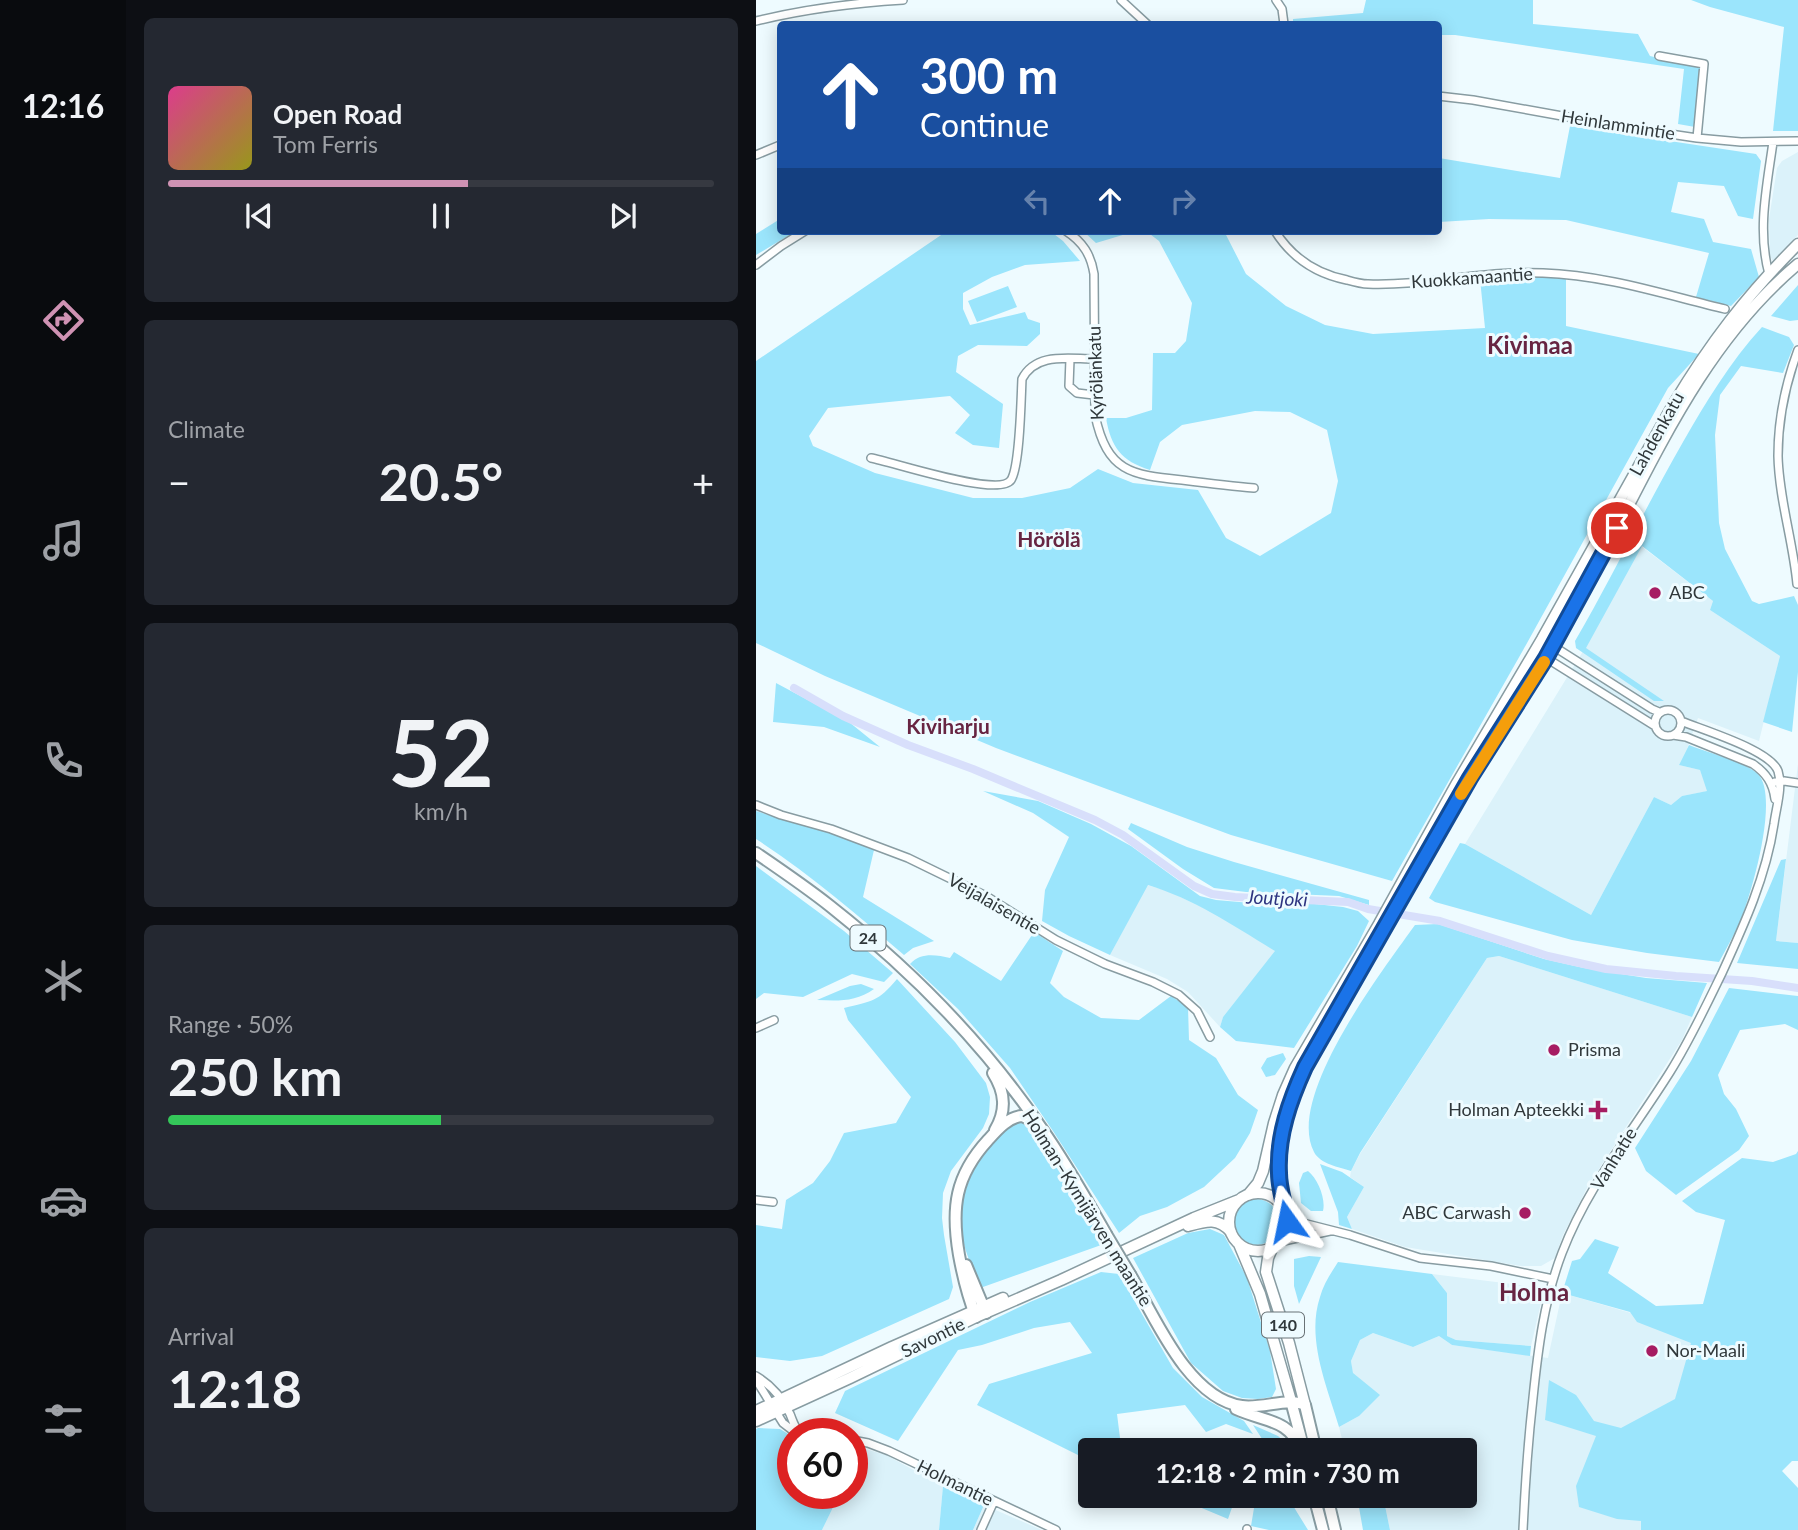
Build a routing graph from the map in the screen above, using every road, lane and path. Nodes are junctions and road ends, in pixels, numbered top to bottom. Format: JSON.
{"nodes":[{"id":1,"x":903,"y":0,"type":"edge"},
{"id":2,"x":1121,"y":0,"type":"edge"},
{"id":3,"x":1276,"y":0,"type":"edge"},
{"id":4,"x":756,"y":21,"type":"edge"},
{"id":5,"x":1144,"y":21,"type":"edge"},
{"id":6,"x":1284,"y":21,"type":"edge"},
{"id":7,"x":1658,"y":55,"type":"dead end"},
{"id":8,"x":1442,"y":97,"type":"edge"},
{"id":9,"x":1697,"y":138,"type":"junction"},
{"id":10,"x":1798,"y":141,"type":"edge"},
{"id":11,"x":1773,"y":142,"type":"junction"},
{"id":12,"x":777,"y":146,"type":"edge"},
{"id":13,"x":756,"y":155,"type":"edge"},
{"id":14,"x":799,"y":235,"type":"edge"},
{"id":15,"x":1072,"y":235,"type":"edge"},
{"id":16,"x":1278,"y":235,"type":"edge"},
{"id":17,"x":1798,"y":244,"type":"edge"},
{"id":18,"x":1798,"y":264,"type":"edge"},
{"id":19,"x":756,"y":265,"type":"edge"},
{"id":20,"x":1769,"y":274,"type":"junction"},
{"id":21,"x":1725,"y":309,"type":"dead end"},
{"id":22,"x":1730,"y":327,"type":"junction"},
{"id":23,"x":1798,"y":350,"type":"edge"},
{"id":24,"x":1070,"y":359,"type":"junction"},
{"id":25,"x":1094,"y":359,"type":"junction"},
{"id":26,"x":1094,"y":395,"type":"junction"},
{"id":27,"x":871,"y":458,"type":"dead end"},
{"id":28,"x":1254,"y":488,"type":"dead end"},
{"id":29,"x":1797,"y":584,"type":"edge"},
{"id":30,"x":1542,"y":639,"type":"junction"},
{"id":31,"x":1553,"y":646,"type":"junction"},
{"id":32,"x":1535,"y":651,"type":"junction"},
{"id":33,"x":1546,"y":658,"type":"junction"},
{"id":34,"x":1659,"y":712,"type":"junction"},
{"id":35,"x":1681,"y":721,"type":"junction"},
{"id":36,"x":1655,"y":726,"type":"junction"},
{"id":37,"x":1673,"y":735,"type":"junction"},
{"id":38,"x":1775,"y":782,"type":"junction"},
{"id":39,"x":1798,"y":783,"type":"edge"},
{"id":40,"x":756,"y":805,"type":"edge"},
{"id":41,"x":756,"y":853,"type":"edge"},
{"id":42,"x":1403,"y":889,"type":"junction"},
{"id":43,"x":1382,"y":926,"type":"junction"},
{"id":44,"x":774,"y":1020,"type":"dead end"},
{"id":45,"x":756,"y":1028,"type":"edge"},
{"id":46,"x":968,"y":1037,"type":"junction"},
{"id":47,"x":1210,"y":1037,"type":"dead end"},
{"id":48,"x":1041,"y":1127,"type":"junction"},
{"id":49,"x":990,"y":1138,"type":"junction"},
{"id":50,"x":1244,"y":1198,"type":"junction"},
{"id":51,"x":756,"y":1200,"type":"edge"},
{"id":52,"x":773,"y":1202,"type":"dead end"},
{"id":53,"x":1284,"y":1210,"type":"junction"},
{"id":54,"x":1332,"y":1231,"type":"junction"},
{"id":55,"x":1231,"y":1232,"type":"junction"},
{"id":56,"x":1160,"y":1233,"type":"junction"},
{"id":57,"x":1239,"y":1243,"type":"junction"},
{"id":58,"x":1276,"y":1244,"type":"junction"},
{"id":59,"x":1553,"y":1279,"type":"junction"},
{"id":60,"x":980,"y":1312,"type":"junction"},
{"id":61,"x":756,"y":1378,"type":"edge"},
{"id":62,"x":1221,"y":1401,"type":"junction"},
{"id":63,"x":1291,"y":1401,"type":"junction"},
{"id":64,"x":784,"y":1403,"type":"junction"},
{"id":65,"x":1305,"y":1405,"type":"junction"},
{"id":66,"x":773,"y":1408,"type":"junction"},
{"id":67,"x":756,"y":1411,"type":"edge"},
{"id":68,"x":780,"y":1418,"type":"edge"},
{"id":69,"x":791,"y":1418,"type":"edge"},
{"id":70,"x":756,"y":1421,"type":"edge"},
{"id":71,"x":1296,"y":1438,"type":"edge"},
{"id":72,"x":1300,"y":1438,"type":"edge"},
{"id":73,"x":1313,"y":1438,"type":"edge"},
{"id":74,"x":868,"y":1443,"type":"edge"},
{"id":75,"x":994,"y":1501,"type":"junction"},
{"id":76,"x":1317,"y":1508,"type":"edge"},
{"id":77,"x":1330,"y":1508,"type":"edge"},
{"id":78,"x":981,"y":1530,"type":"edge"},
{"id":79,"x":1056,"y":1530,"type":"edge"},
{"id":80,"x":1323,"y":1530,"type":"edge"},
{"id":81,"x":1335,"y":1530,"type":"edge"},
{"id":82,"x":1523,"y":1530,"type":"edge"}],
"edges":[{"from":1,"to":4,"type":"street"},
{"from":2,"to":5,"type":"street"},
{"from":3,"to":6,"type":"street"},
{"from":7,"to":9,"type":"street"},
{"from":8,"to":9,"type":"street","name":"Heinlammintie"},
{"from":9,"to":11,"type":"street","name":"Heinlammintie"},
{"from":10,"to":11,"type":"street","name":"Heinlammintie"},
{"from":11,"to":20,"type":"street"},
{"from":12,"to":13,"type":"street"},
{"from":14,"to":19,"type":"street"},
{"from":15,"to":25,"type":"street","name":"Kyrölänkatu"},
{"from":16,"to":21,"type":"street","name":"Kuokkamaantie"},
{"from":17,"to":20,"type":"main road","name":"Lahdenkatu","number":"140"},
{"from":18,"to":22,"type":"main road","name":"Lahdenkatu","number":"140"},
{"from":20,"to":22,"type":"main road","name":"Lahdenkatu","number":"140"},
{"from":22,"to":30,"type":"main road","name":"Lahdenkatu","number":"140"},
{"from":22,"to":31,"type":"main road","name":"Lahdenkatu"},
{"from":23,"to":29,"type":"street"},
{"from":24,"to":25,"type":"street"},
{"from":24,"to":26,"type":"street"},
{"from":24,"to":27,"type":"street"},
{"from":25,"to":26,"type":"street","name":"Kyrölänkatu"},
{"from":26,"to":28,"type":"street","name":"Kyrölänkatu"},
{"from":30,"to":31,"type":"street"},
{"from":30,"to":32,"type":"main road","name":"Lahdenkatu","number":"140"},
{"from":31,"to":33,"type":"main road","name":"Lahdenkatu"},
{"from":31,"to":34,"type":"street"},
{"from":32,"to":33,"type":"street"},
{"from":32,"to":42,"type":"main road","name":"Lahdenkatu","number":"140"},
{"from":33,"to":36,"type":"street"},
{"from":33,"to":42,"type":"main road","name":"Lahdenkatu"},
{"from":34,"to":35,"type":"street"},
{"from":34,"to":36,"type":"street"},
{"from":35,"to":37,"type":"street"},
{"from":35,"to":38,"type":"street"},
{"from":36,"to":37,"type":"street"},
{"from":37,"to":38,"type":"street"},
{"from":38,"to":39,"type":"street"},
{"from":38,"to":59,"type":"street","name":"Vanhatie"},
{"from":40,"to":47,"type":"street","name":"Veijalaisentie"},
{"from":41,"to":46,"type":"highway","name":"Holman–Kymijärven maantie","number":"24"},
{"from":42,"to":43,"type":"main road","name":"Lahdenkatu","number":"140"},
{"from":43,"to":50,"type":"main road","name":"Lahdenkatu","number":"140"},
{"from":43,"to":53,"type":"main road","name":"Lahdenkatu","number":"140"},
{"from":44,"to":45,"type":"street"},
{"from":46,"to":48,"type":"highway","name":"Holman–Kymijärven maantie","number":"24"},
{"from":46,"to":49,"type":"highway"},
{"from":48,"to":49,"type":"highway"},
{"from":48,"to":62,"type":"highway","name":"Holman–Kymijärven maantie","number":"24","bridge":true},
{"from":49,"to":60,"type":"highway"},
{"from":50,"to":53,"type":"main road"},
{"from":50,"to":55,"type":"main road","number":"140"},
{"from":50,"to":56,"type":"main road","name":"Savontie"},
{"from":51,"to":52,"type":"street"},
{"from":53,"to":54,"type":"street"},
{"from":53,"to":58,"type":"main road","number":"140"},
{"from":54,"to":58,"type":"street"},
{"from":54,"to":59,"type":"street"},
{"from":55,"to":56,"type":"main road","name":"Savontie"},
{"from":55,"to":57,"type":"main road"},
{"from":56,"to":60,"type":"main road","name":"Savontie"},
{"from":57,"to":58,"type":"main road"},
{"from":57,"to":63,"type":"main road","number":"24"},
{"from":58,"to":65,"type":"main road","number":"140"},
{"from":59,"to":82,"type":"street","name":"Vanhatie"},
{"from":60,"to":64,"type":"main road","name":"Savontie"},
{"from":61,"to":64,"type":"street"},
{"from":61,"to":66,"type":"street"},
{"from":62,"to":63,"type":"highway"},
{"from":62,"to":71,"type":"highway","number":"24"},
{"from":63,"to":65,"type":"highway"},
{"from":63,"to":72,"type":"highway","number":"24"},
{"from":64,"to":66,"type":"main road","name":"Savontie"},
{"from":64,"to":69,"type":"street"},
{"from":65,"to":73,"type":"highway"},
{"from":66,"to":67,"type":"main road","name":"Savontie"},
{"from":66,"to":68,"type":"street"},
{"from":66,"to":70,"type":"main road","name":"Savontie"},
{"from":74,"to":75,"type":"street","name":"Holmantie"},
{"from":75,"to":78,"type":"street"},
{"from":75,"to":79,"type":"street","name":"Holmantie"},
{"from":76,"to":80,"type":"highway"},
{"from":77,"to":81,"type":"highway"}]}
